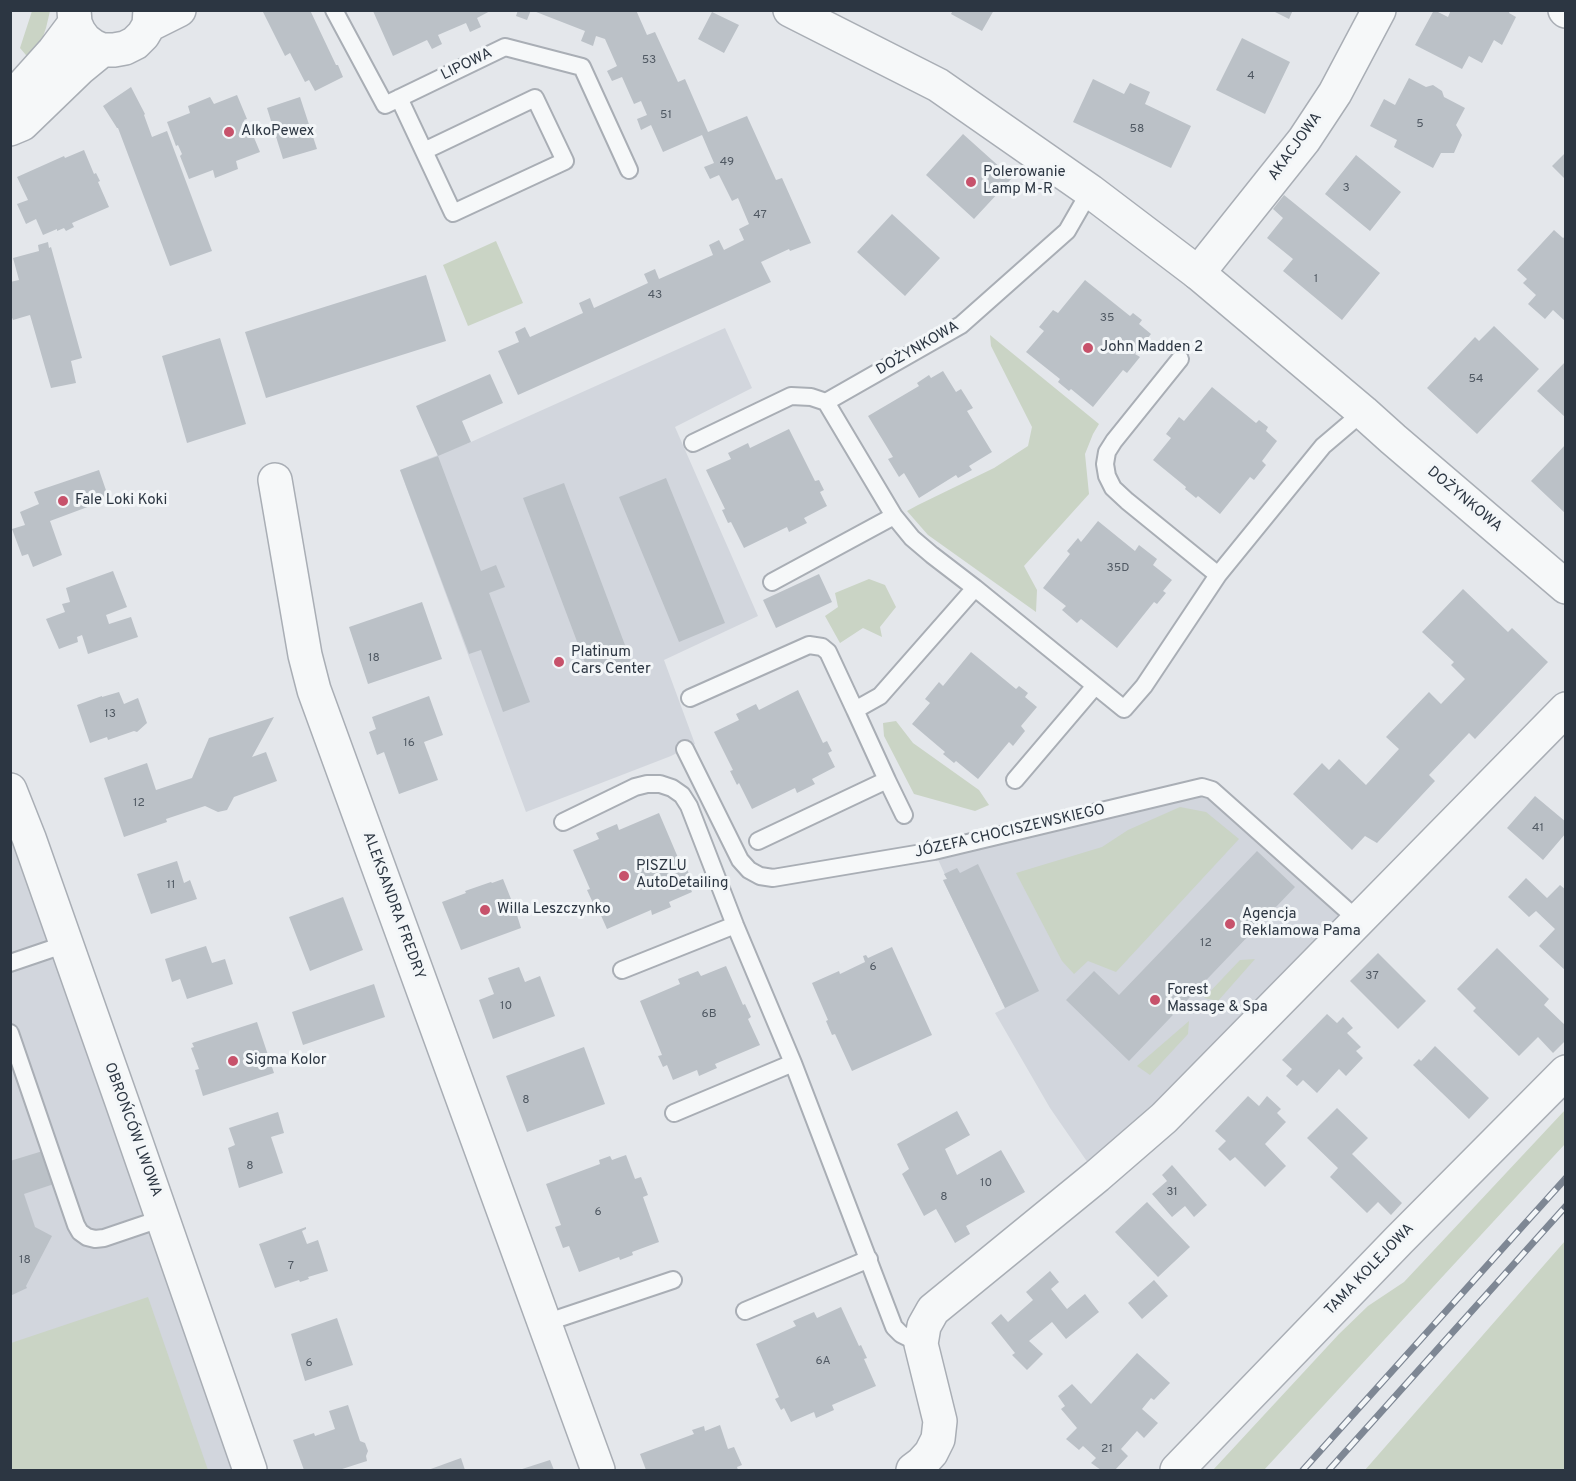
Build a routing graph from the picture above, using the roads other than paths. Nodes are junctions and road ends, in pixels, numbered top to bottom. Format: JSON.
{"nodes":[{"id":1,"x":179,"y":10,"type":"edge"},
{"id":2,"x":334,"y":10,"type":"edge"},
{"id":3,"x":789,"y":10,"type":"edge"},
{"id":4,"x":1379,"y":10,"type":"edge"},
{"id":5,"x":74,"y":17,"type":"edge"},
{"id":6,"x":149,"y":18,"type":"edge"},
{"id":7,"x":102,"y":50,"type":"junction"},
{"id":8,"x":399,"y":98,"type":"junction"},
{"id":9,"x":10,"y":100,"type":"edge"},
{"id":10,"x":10,"y":129,"type":"edge"},
{"id":11,"x":424,"y":151,"type":"junction"},
{"id":12,"x":629,"y":170,"type":"dead end"},
{"id":13,"x":1090,"y":191,"type":"junction"},
{"id":14,"x":1198,"y":273,"type":"junction"},
{"id":15,"x":1180,"y":359,"type":"dead end"},
{"id":16,"x":826,"y":402,"type":"junction"},
{"id":17,"x":1363,"y":412,"type":"junction"},
{"id":18,"x":693,"y":442,"type":"dead end"},
{"id":19,"x":275,"y":480,"type":"dead end"},
{"id":20,"x":894,"y":516,"type":"junction"},
{"id":21,"x":1218,"y":576,"type":"junction"},
{"id":22,"x":772,"y":582,"type":"dead end"},
{"id":23,"x":1566,"y":587,"type":"edge"},
{"id":24,"x":975,"y":588,"type":"junction"},
{"id":25,"x":1095,"y":686,"type":"junction"},
{"id":26,"x":690,"y":698,"type":"dead end"},
{"id":27,"x":1566,"y":709,"type":"edge"},
{"id":28,"x":855,"y":710,"type":"junction"},
{"id":29,"x":685,"y":749,"type":"dead end"},
{"id":30,"x":887,"y":780,"type":"junction"},
{"id":31,"x":1015,"y":780,"type":"dead end"},
{"id":32,"x":10,"y":790,"type":"edge"},
{"id":33,"x":903,"y":815,"type":"dead end"},
{"id":34,"x":563,"y":822,"type":"dead end"},
{"id":35,"x":758,"y":841,"type":"dead end"},
{"id":36,"x":1359,"y":921,"type":"junction"},
{"id":37,"x":735,"y":925,"type":"junction"},
{"id":38,"x":66,"y":944,"type":"junction"},
{"id":39,"x":10,"y":963,"type":"edge"},
{"id":40,"x":622,"y":970,"type":"dead end"},
{"id":41,"x":10,"y":1033,"type":"edge"},
{"id":42,"x":793,"y":1063,"type":"junction"},
{"id":43,"x":1566,"y":1072,"type":"edge"},
{"id":44,"x":674,"y":1113,"type":"dead end"},
{"id":45,"x":163,"y":1218,"type":"junction"},
{"id":46,"x":869,"y":1259,"type":"junction"},
{"id":47,"x":673,"y":1280,"type":"dead end"},
{"id":48,"x":745,"y":1311,"type":"dead end"},
{"id":49,"x":545,"y":1323,"type":"junction"},
{"id":50,"x":921,"y":1344,"type":"junction"},
{"id":51,"x":250,"y":1470,"type":"edge"},
{"id":52,"x":598,"y":1470,"type":"edge"},
{"id":53,"x":913,"y":1470,"type":"edge"},
{"id":54,"x":1177,"y":1470,"type":"edge"}],
"edges":[{"from":1,"to":6,"type":"street"},
{"from":2,"to":8,"type":"lane"},
{"from":3,"to":13,"type":"street","name":"DOŻYNKOWA"},
{"from":4,"to":14,"type":"street","name":"AKACJOWA"},
{"from":5,"to":7,"type":"street"},
{"from":5,"to":9,"type":"street"},
{"from":6,"to":7,"type":"street"},
{"from":7,"to":10,"type":"street"},
{"from":8,"to":11,"type":"lane"},
{"from":8,"to":12,"type":"lane","name":"LIPOWA"},
{"from":11,"to":11,"type":"lane"},
{"from":13,"to":14,"type":"street","name":"DOŻYNKOWA"},
{"from":13,"to":16,"type":"lane","name":"DOŻYNKOWA"},
{"from":14,"to":17,"type":"street","name":"DOŻYNKOWA"},
{"from":15,"to":21,"type":"lane"},
{"from":16,"to":18,"type":"lane"},
{"from":16,"to":20,"type":"lane"},
{"from":17,"to":21,"type":"lane"},
{"from":17,"to":23,"type":"street","name":"DOŻYNKOWA"},
{"from":19,"to":49,"type":"street","name":"ALEKSANDRA FREDRY"},
{"from":20,"to":22,"type":"lane"},
{"from":20,"to":24,"type":"lane"},
{"from":21,"to":25,"type":"lane"},
{"from":24,"to":25,"type":"lane"},
{"from":24,"to":28,"type":"lane"},
{"from":25,"to":31,"type":"lane"},
{"from":26,"to":28,"type":"lane"},
{"from":27,"to":36,"type":"street"},
{"from":28,"to":30,"type":"lane"},
{"from":29,"to":36,"type":"lane","name":"JÓZEFA CHOCISZEWSKIEGO"},
{"from":30,"to":33,"type":"lane"},
{"from":30,"to":35,"type":"lane"},
{"from":32,"to":38,"type":"street","name":"OBROŃCÓW LWOWA"},
{"from":34,"to":37,"type":"lane"},
{"from":36,"to":50,"type":"street"},
{"from":37,"to":40,"type":"lane"},
{"from":37,"to":42,"type":"lane"},
{"from":38,"to":39,"type":"lane"},
{"from":38,"to":45,"type":"street","name":"OBROŃCÓW LWOWA"},
{"from":41,"to":45,"type":"lane"},
{"from":42,"to":44,"type":"lane"},
{"from":42,"to":46,"type":"lane"},
{"from":43,"to":54,"type":"street","name":"TAMA KOLEJOWA"},
{"from":45,"to":51,"type":"street","name":"OBROŃCÓW LWOWA"},
{"from":46,"to":48,"type":"lane"},
{"from":46,"to":50,"type":"lane"},
{"from":47,"to":49,"type":"lane"},
{"from":49,"to":52,"type":"street","name":"ALEKSANDRA FREDRY"},
{"from":50,"to":53,"type":"street"}]}
